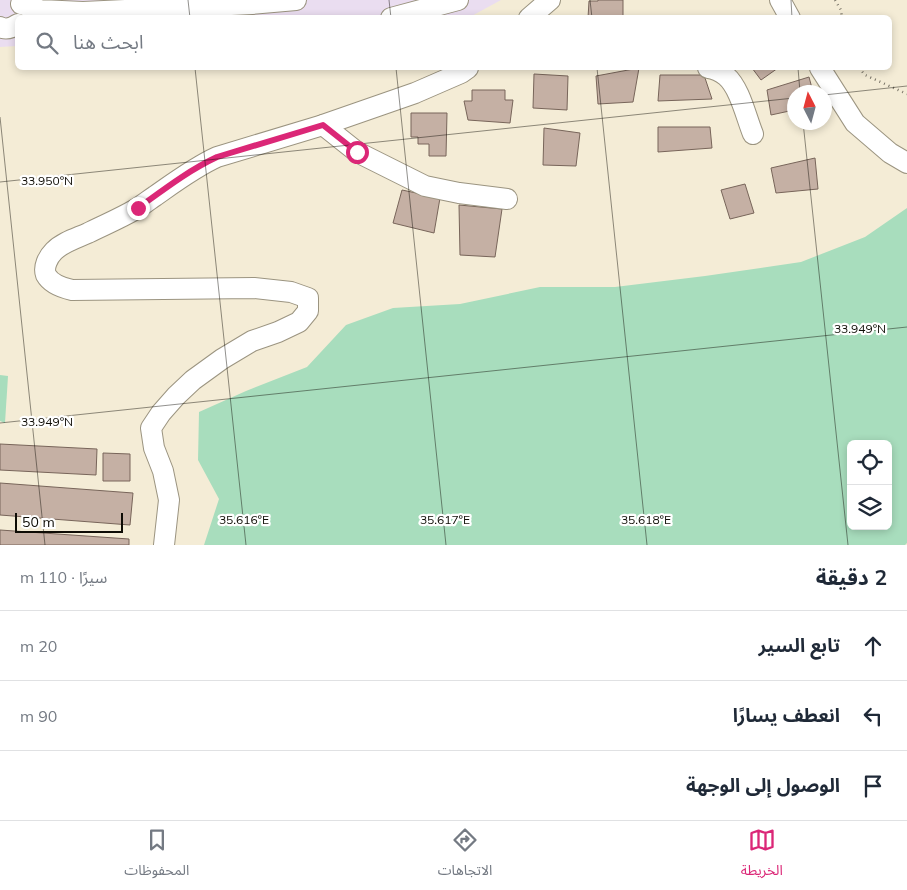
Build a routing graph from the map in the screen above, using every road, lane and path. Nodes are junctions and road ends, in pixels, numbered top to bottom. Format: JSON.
{"nodes":[{"id":1,"x":294,"y":0,"type":"edge"},
{"id":2,"x":458,"y":0,"type":"edge"},
{"id":3,"x":550,"y":0,"type":"edge"},
{"id":4,"x":780,"y":0,"type":"edge"},
{"id":5,"x":835,"y":0,"type":"edge"},
{"id":6,"x":253,"y":7,"type":"edge"},
{"id":7,"x":26,"y":15,"type":"edge"},
{"id":8,"x":294,"y":15,"type":"edge"},
{"id":9,"x":402,"y":15,"type":"edge"},
{"id":10,"x":532,"y":15,"type":"edge"},
{"id":11,"x":788,"y":15,"type":"edge"},
{"id":12,"x":842,"y":15,"type":"edge"},
{"id":13,"x":465,"y":70,"type":"edge"},
{"id":14,"x":714,"y":70,"type":"edge"},
{"id":15,"x":821,"y":70,"type":"edge"},
{"id":16,"x":861,"y":70,"type":"edge"},
{"id":17,"x":907,"y":94,"type":"edge"},
{"id":18,"x":323,"y":125,"type":"junction"},
{"id":19,"x":753,"y":134,"type":"dead end"},
{"id":20,"x":907,"y":162,"type":"edge"},
{"id":21,"x":507,"y":199,"type":"dead end"},
{"id":22,"x":164,"y":545,"type":"edge"}],
"edges":[{"from":1,"to":6,"type":"street"},
{"from":1,"to":8,"type":"street"},
{"from":2,"to":9,"type":"street"},
{"from":3,"to":10,"type":"street"},
{"from":4,"to":11,"type":"street"},
{"from":5,"to":12,"type":"path"},
{"from":6,"to":7,"type":"street"},
{"from":13,"to":18,"type":"street"},
{"from":14,"to":19,"type":"street"},
{"from":15,"to":20,"type":"street"},
{"from":16,"to":17,"type":"path"},
{"from":18,"to":21,"type":"street"},
{"from":18,"to":22,"type":"street"}]}
